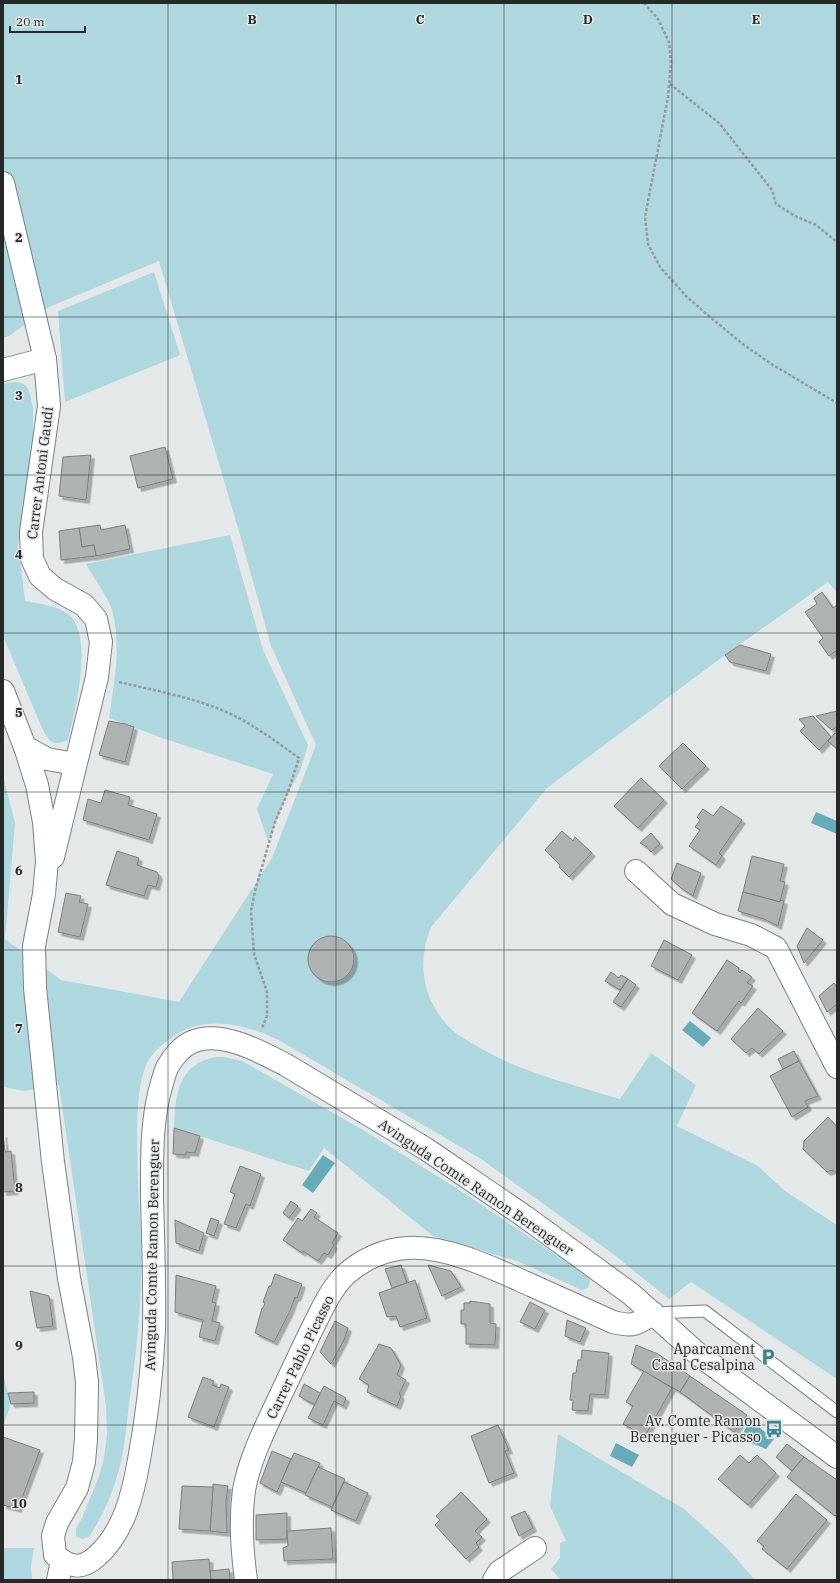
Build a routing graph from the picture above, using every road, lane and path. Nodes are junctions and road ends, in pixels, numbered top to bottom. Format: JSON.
{"nodes":[{"id":1,"x":644,"y":3,"type":"edge"},
{"id":2,"x":669,"y":84,"type":"junction"},
{"id":3,"x":3,"y":184,"type":"edge"},
{"id":4,"x":837,"y":242,"type":"edge"},
{"id":5,"x":45,"y":359,"type":"junction"},
{"id":6,"x":3,"y":370,"type":"edge"},
{"id":7,"x":837,"y":403,"type":"edge"},
{"id":8,"x":97,"y":677,"type":"junction"},
{"id":9,"x":3,"y":691,"type":"edge"},
{"id":10,"x":25,"y":747,"type":"junction"},
{"id":11,"x":75,"y":764,"type":"junction"},
{"id":12,"x":636,"y":871,"type":"dead end"},
{"id":13,"x":44,"y":894,"type":"junction"},
{"id":14,"x":253,"y":1049,"type":"junction"},
{"id":15,"x":837,"y":1066,"type":"edge"},
{"id":16,"x":653,"y":1313,"type":"junction"},
{"id":17,"x":837,"y":1412,"type":"edge"},
{"id":18,"x":837,"y":1457,"type":"edge"},
{"id":19,"x":535,"y":1548,"type":"dead end"},
{"id":20,"x":60,"y":1570,"type":"edge"},
{"id":21,"x":246,"y":1580,"type":"edge"},
{"id":22,"x":494,"y":1580,"type":"edge"}],
"edges":[{"from":1,"to":2,"type":"path"},
{"from":2,"to":4,"type":"path"},
{"from":2,"to":7,"type":"path"},
{"from":3,"to":5,"type":"street","name":"Carrer Antoni Gaudí"},
{"from":5,"to":6,"type":"street"},
{"from":5,"to":8,"type":"street","name":"Carrer Antoni Gaudí"},
{"from":8,"to":11,"type":"street","name":"Carrer Antoni Gaudí"},
{"from":8,"to":14,"type":"path"},
{"from":9,"to":10,"type":"street","name":"Avinguda Comte Ramon Berenguer"},
{"from":10,"to":11,"type":"street"},
{"from":10,"to":13,"type":"street","name":"Avinguda Comte Ramon Berenguer"},
{"from":11,"to":13,"type":"street","name":"Carrer Antoni Gaudí"},
{"from":12,"to":15,"type":"street"},
{"from":13,"to":20,"type":"street","name":"Avinguda Comte Ramon Berenguer"},
{"from":14,"to":16,"type":"street","name":"Avinguda Comte Ramon Berenguer"},
{"from":14,"to":20,"type":"street","name":"Avinguda Comte Ramon Berenguer"},
{"from":16,"to":17,"type":"lane"},
{"from":16,"to":18,"type":"street","name":"Avinguda Comte Ramon Berenguer"},
{"from":16,"to":21,"type":"street","name":"Carrer Pablo Picasso"},
{"from":19,"to":22,"type":"street"}]}
